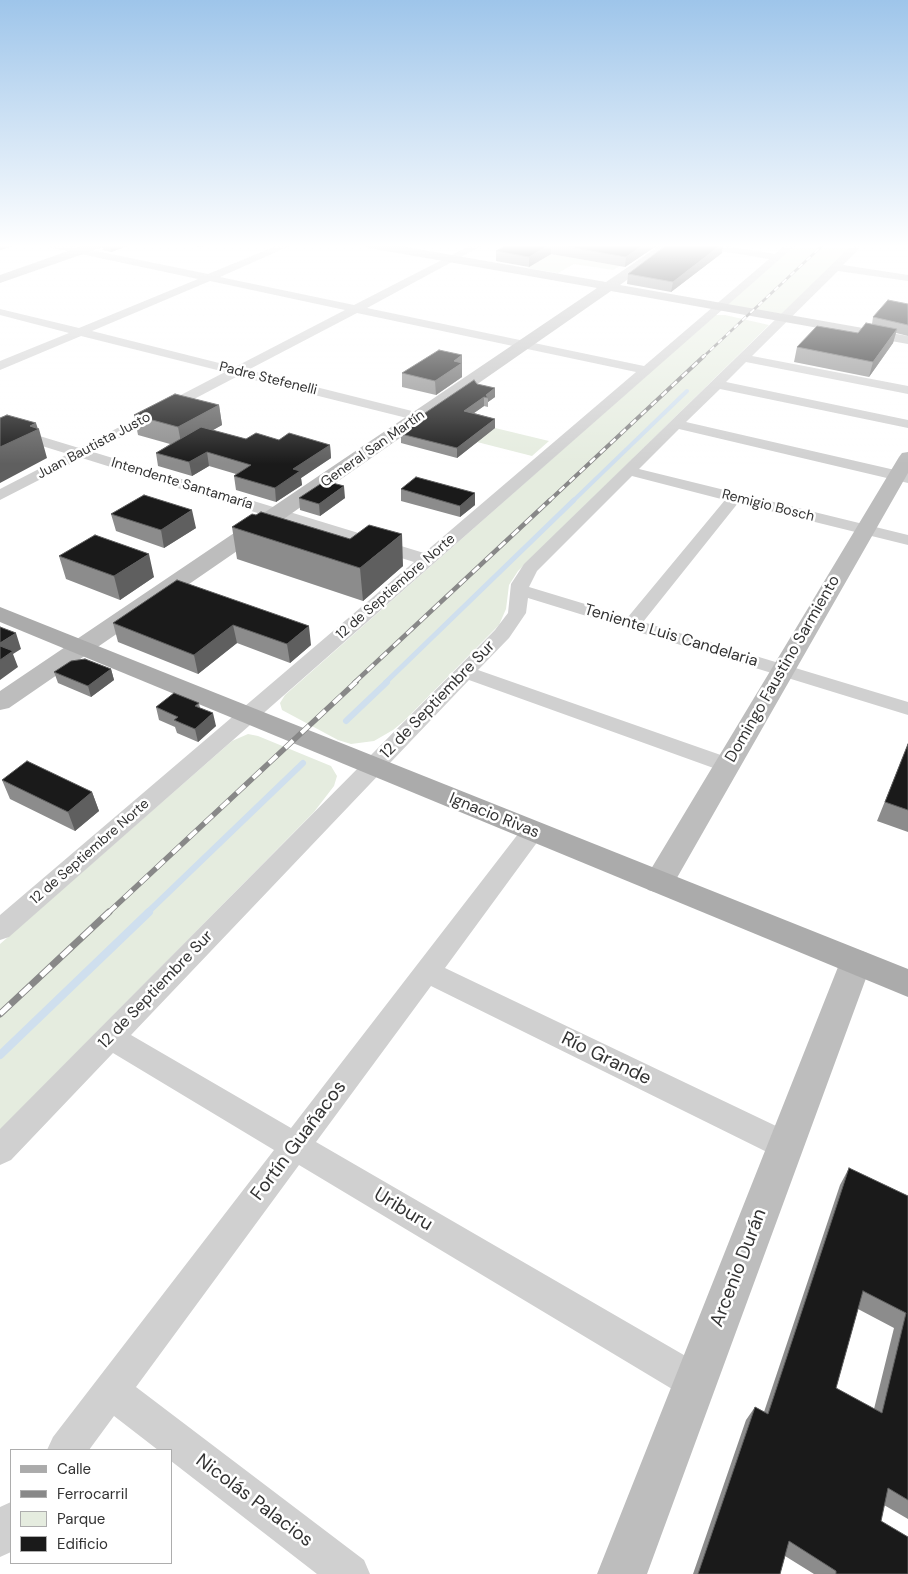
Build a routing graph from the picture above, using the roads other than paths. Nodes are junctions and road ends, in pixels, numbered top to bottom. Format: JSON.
{"nodes":[{"id":1,"x":22,"y":317,"type":"edge"},
{"id":2,"x":114,"y":317,"type":"edge"},
{"id":3,"x":340,"y":317,"type":"edge"},
{"id":4,"x":395,"y":317,"type":"edge"},
{"id":5,"x":563,"y":317,"type":"edge"},
{"id":6,"x":707,"y":317,"type":"edge"},
{"id":7,"x":758,"y":317,"type":"edge"},
{"id":8,"x":784,"y":317,"type":"edge"},
{"id":9,"x":780,"y":321,"type":"junction"},
{"id":10,"x":80,"y":332,"type":"junction"},
{"id":11,"x":908,"y":340,"type":"edge"},
{"id":12,"x":524,"y":345,"type":"junction"},
{"id":13,"x":908,"y":347,"type":"edge"},
{"id":14,"x":743,"y":358,"type":"junction"},
{"id":15,"x":0,"y":366,"type":"edge"},
{"id":16,"x":646,"y":370,"type":"junction"},
{"id":17,"x":236,"y":371,"type":"junction"},
{"id":18,"x":716,"y":384,"type":"junction"},
{"id":19,"x":908,"y":390,"type":"edge"},
{"id":20,"x":419,"y":417,"type":"junction"},
{"id":21,"x":675,"y":424,"type":"junction"},
{"id":22,"x":908,"y":424,"type":"edge"},
{"id":23,"x":0,"y":428,"type":"edge"},
{"id":24,"x":80,"y":453,"type":"junction"},
{"id":25,"x":904,"y":470,"type":"edge"},
{"id":26,"x":628,"y":471,"type":"junction"},
{"id":27,"x":0,"y":495,"type":"edge"},
{"id":28,"x":735,"y":497,"type":"junction"},
{"id":29,"x":278,"y":514,"type":"junction"},
{"id":30,"x":865,"y":530,"type":"junction"},
{"id":31,"x":908,"y":540,"type":"edge"},
{"id":32,"x":427,"y":560,"type":"junction"},
{"id":33,"x":520,"y":590,"type":"junction"},
{"id":34,"x":0,"y":614,"type":"edge"},
{"id":35,"x":632,"y":624,"type":"junction"},
{"id":36,"x":81,"y":646,"type":"junction"},
{"id":37,"x":783,"y":670,"type":"junction"},
{"id":38,"x":465,"y":672,"type":"junction"},
{"id":39,"x":0,"y":702,"type":"edge"},
{"id":40,"x":908,"y":709,"type":"edge"},
{"id":41,"x":248,"y":715,"type":"junction"},
{"id":42,"x":728,"y":765,"type":"junction"},
{"id":43,"x":373,"y":767,"type":"junction"},
{"id":44,"x":533,"y":831,"type":"junction"},
{"id":45,"x":658,"y":882,"type":"junction"},
{"id":46,"x":0,"y":930,"type":"edge"},
{"id":47,"x":856,"y":962,"type":"junction"},
{"id":48,"x":427,"y":972,"type":"junction"},
{"id":49,"x":908,"y":983,"type":"edge"},
{"id":50,"x":110,"y":1037,"type":"junction"},
{"id":51,"x":295,"y":1146,"type":"junction"},
{"id":52,"x":786,"y":1146,"type":"junction"},
{"id":53,"x":0,"y":1150,"type":"edge"},
{"id":54,"x":695,"y":1382,"type":"junction"},
{"id":55,"x":111,"y":1391,"type":"junction"},
{"id":56,"x":67,"y":1449,"type":"edge"},
{"id":57,"x":10,"y":1523,"type":"edge"},
{"id":58,"x":0,"y":1537,"type":"edge"},
{"id":59,"x":350,"y":1574,"type":"edge"},
{"id":60,"x":622,"y":1574,"type":"edge"}],
"edges":[{"from":1,"to":10,"type":"street","name":"Padre Stefenelli"},
{"from":2,"to":10,"type":"street"},
{"from":3,"to":17,"type":"street","name":"Juan Bautista Justo"},
{"from":4,"to":12,"type":"street"},
{"from":5,"to":12,"type":"main road","name":"General San Martín"},
{"from":6,"to":16,"type":"street","name":"12 de Septiembre Norte"},
{"from":7,"to":9,"type":"main road"},
{"from":8,"to":9,"type":"street","name":"12 de Septiembre Sur"},
{"from":9,"to":11,"type":"main road"},
{"from":9,"to":13,"type":"main road"},
{"from":9,"to":14,"type":"street","name":"12 de Septiembre Sur"},
{"from":10,"to":15,"type":"street"},
{"from":10,"to":17,"type":"street","name":"Padre Stefenelli"},
{"from":12,"to":16,"type":"street"},
{"from":12,"to":20,"type":"main road","name":"General San Martín"},
{"from":14,"to":18,"type":"street","name":"12 de Septiembre Sur"},
{"from":14,"to":19,"type":"street"},
{"from":16,"to":32,"type":"street","name":"12 de Septiembre Norte"},
{"from":17,"to":20,"type":"street","name":"Padre Stefenelli"},
{"from":17,"to":24,"type":"street","name":"Juan Bautista Justo"},
{"from":18,"to":21,"type":"street","name":"12 de Septiembre Sur"},
{"from":18,"to":22,"type":"street"},
{"from":20,"to":29,"type":"main road","name":"General San Martín"},
{"from":21,"to":25,"type":"street"},
{"from":21,"to":26,"type":"street","name":"12 de Septiembre Sur"},
{"from":23,"to":24,"type":"street","name":"Intendente Santamaría"},
{"from":24,"to":27,"type":"street","name":"Juan Bautista Justo"},
{"from":24,"to":29,"type":"street","name":"Intendente Santamaría"},
{"from":25,"to":30,"type":"main road","name":"Domingo Faustino Sarmiento"},
{"from":26,"to":28,"type":"street","name":"Remigio Bosch"},
{"from":26,"to":33,"type":"street","name":"12 de Septiembre Sur"},
{"from":28,"to":30,"type":"street","name":"Remigio Bosch"},
{"from":28,"to":35,"type":"street"},
{"from":29,"to":32,"type":"street"},
{"from":29,"to":36,"type":"main road","name":"General San Martín"},
{"from":30,"to":31,"type":"street","name":"Remigio Bosch"},
{"from":30,"to":37,"type":"main road","name":"Domingo Faustino Sarmiento"},
{"from":32,"to":41,"type":"street","name":"12 de Septiembre Norte"},
{"from":33,"to":35,"type":"street","name":"Teniente Luis Candelaria"},
{"from":33,"to":38,"type":"street","name":"12 de Septiembre Sur"},
{"from":34,"to":36,"type":"main road","name":"Ignacio Rivas"},
{"from":35,"to":37,"type":"street","name":"Teniente Luis Candelaria"},
{"from":36,"to":39,"type":"main road","name":"General San Martín"},
{"from":36,"to":41,"type":"main road","name":"Ignacio Rivas"},
{"from":37,"to":40,"type":"street","name":"Teniente Luis Candelaria"},
{"from":37,"to":42,"type":"main road","name":"Domingo Faustino Sarmiento"},
{"from":38,"to":42,"type":"street"},
{"from":38,"to":43,"type":"street","name":"12 de Septiembre Sur"},
{"from":41,"to":43,"type":"main road","name":"Ignacio Rivas"},
{"from":41,"to":46,"type":"street","name":"12 de Septiembre Norte"},
{"from":42,"to":45,"type":"main road","name":"Domingo Faustino Sarmiento"},
{"from":43,"to":44,"type":"main road","name":"Ignacio Rivas"},
{"from":43,"to":50,"type":"street","name":"12 de Septiembre Sur"},
{"from":44,"to":45,"type":"main road","name":"Ignacio Rivas"},
{"from":44,"to":48,"type":"street","name":"Fortín Guañacos"},
{"from":45,"to":47,"type":"main road","name":"Ignacio Rivas"},
{"from":47,"to":49,"type":"main road","name":"Ignacio Rivas"},
{"from":47,"to":52,"type":"main road","name":"Arcenio Durán"},
{"from":48,"to":51,"type":"street","name":"Fortín Guañacos"},
{"from":48,"to":52,"type":"street","name":"Río Grande"},
{"from":50,"to":51,"type":"street","name":"Uriburu"},
{"from":50,"to":53,"type":"street","name":"12 de Septiembre Sur"},
{"from":51,"to":54,"type":"street","name":"Uriburu"},
{"from":51,"to":55,"type":"street","name":"Fortín Guañacos"},
{"from":52,"to":54,"type":"main road","name":"Arcenio Durán"},
{"from":54,"to":60,"type":"main road","name":"Arcenio Durán"},
{"from":55,"to":56,"type":"street","name":"Fortín Guañacos"},
{"from":55,"to":59,"type":"street","name":"Nicolás Palacios"},
{"from":57,"to":58,"type":"street"}]}
